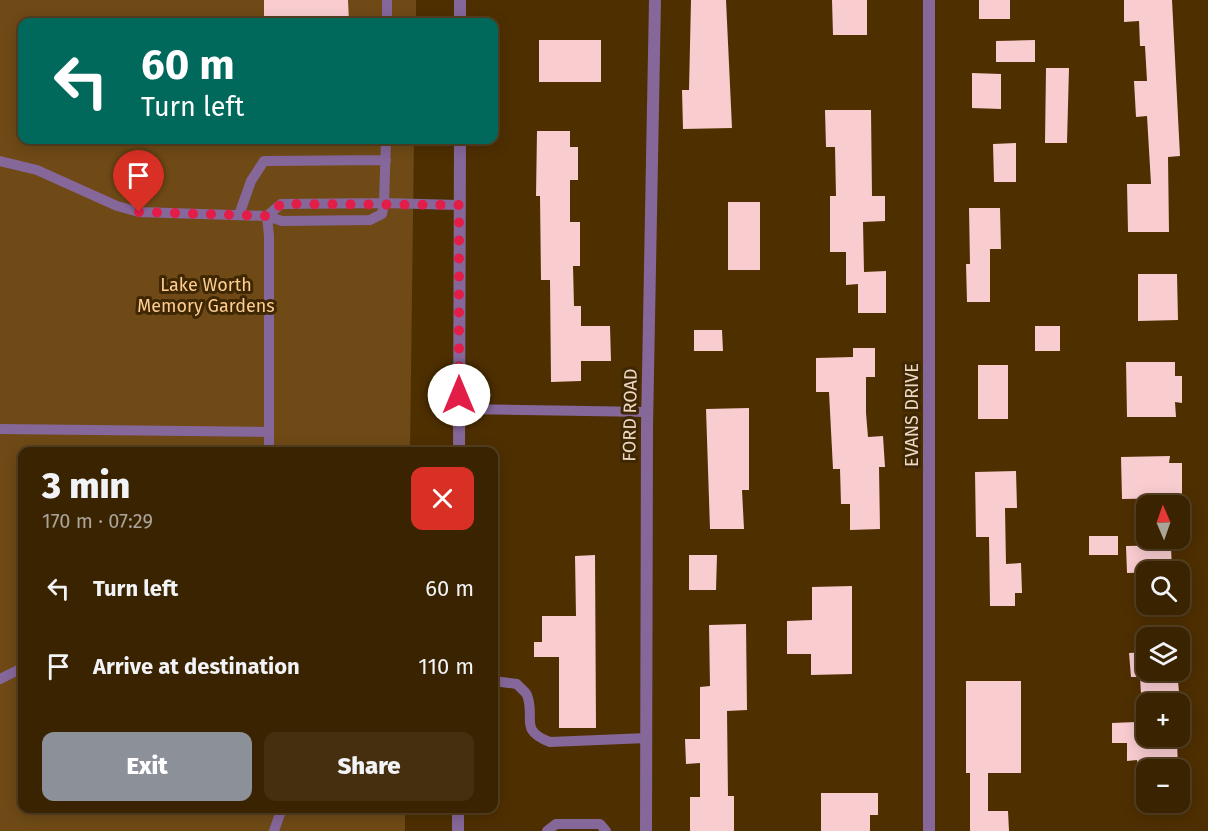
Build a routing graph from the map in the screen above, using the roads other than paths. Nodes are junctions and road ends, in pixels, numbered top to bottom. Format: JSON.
{"nodes":[{"id":1,"x":387,"y":0,"type":"edge"},
{"id":2,"x":460,"y":0,"type":"edge"},
{"id":3,"x":655,"y":0,"type":"edge"},
{"id":4,"x":929,"y":0,"type":"edge"},
{"id":5,"x":387,"y":18,"type":"edge"},
{"id":6,"x":460,"y":18,"type":"edge"},
{"id":7,"x":386,"y":144,"type":"edge"},
{"id":8,"x":460,"y":144,"type":"edge"},
{"id":9,"x":386,"y":160,"type":"junction"},
{"id":10,"x":0,"y":161,"type":"edge"},
{"id":11,"x":384,"y":203,"type":"junction"},
{"id":12,"x":459,"y":205,"type":"junction"},
{"id":13,"x":239,"y":215,"type":"junction"},
{"id":14,"x":267,"y":216,"type":"junction"},
{"id":15,"x":459,"y":409,"type":"junction"},
{"id":16,"x":648,"y":412,"type":"junction"},
{"id":17,"x":0,"y":429,"type":"edge"},
{"id":18,"x":269,"y":432,"type":"junction"},
{"id":19,"x":269,"y":447,"type":"edge"},
{"id":20,"x":459,"y":447,"type":"edge"},
{"id":21,"x":18,"y":670,"type":"edge"},
{"id":22,"x":0,"y":679,"type":"edge"},
{"id":23,"x":498,"y":682,"type":"edge"},
{"id":24,"x":646,"y":738,"type":"junction"},
{"id":25,"x":280,"y":813,"type":"edge"},
{"id":26,"x":458,"y":813,"type":"edge"},
{"id":27,"x":274,"y":831,"type":"edge"},
{"id":28,"x":458,"y":831,"type":"edge"},
{"id":29,"x":547,"y":831,"type":"edge"},
{"id":30,"x":606,"y":831,"type":"edge"},
{"id":31,"x":646,"y":831,"type":"edge"},
{"id":32,"x":929,"y":831,"type":"edge"}],
"edges":[{"from":1,"to":5,"type":"lane"},
{"from":2,"to":6,"type":"street"},
{"from":3,"to":16,"type":"street","name":"FORD ROAD"},
{"from":4,"to":32,"type":"street","name":"EVANS DRIVE"},
{"from":7,"to":9,"type":"lane"},
{"from":8,"to":12,"type":"street"},
{"from":9,"to":11,"type":"lane"},
{"from":9,"to":13,"type":"lane"},
{"from":10,"to":13,"type":"lane"},
{"from":11,"to":12,"type":"lane"},
{"from":11,"to":14,"type":"lane"},
{"from":11,"to":14,"type":"lane"},
{"from":12,"to":15,"type":"street"},
{"from":13,"to":14,"type":"lane"},
{"from":14,"to":18,"type":"lane"},
{"from":15,"to":16,"type":"lane"},
{"from":15,"to":20,"type":"street"},
{"from":16,"to":24,"type":"street","name":"FORD ROAD"},
{"from":17,"to":18,"type":"lane"},
{"from":18,"to":19,"type":"lane"},
{"from":21,"to":22,"type":"lane"},
{"from":23,"to":24,"type":"lane"},
{"from":24,"to":31,"type":"street","name":"FORD ROAD"},
{"from":25,"to":27,"type":"lane"},
{"from":26,"to":28,"type":"street"},
{"from":29,"to":30,"type":"lane"}]}
